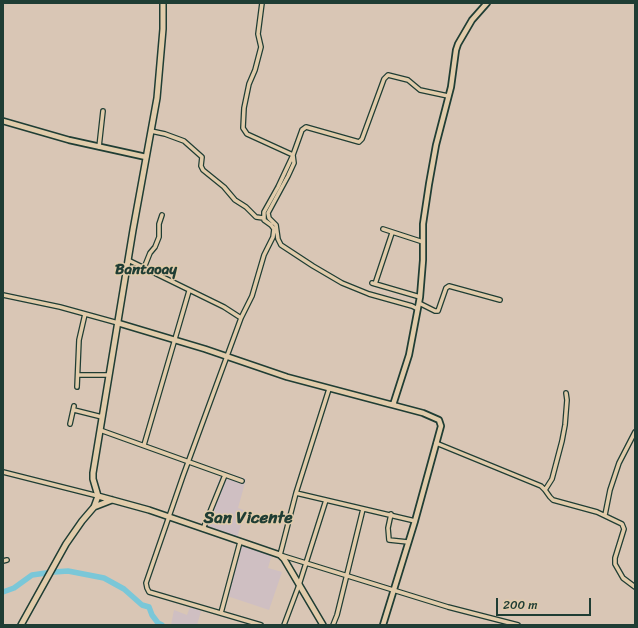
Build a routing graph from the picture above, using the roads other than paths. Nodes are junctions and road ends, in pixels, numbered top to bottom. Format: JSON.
{"nodes":[{"id":1,"x":163,"y":3,"type":"edge"},
{"id":2,"x":262,"y":3,"type":"edge"},
{"id":3,"x":487,"y":3,"type":"edge"},
{"id":4,"x":482,"y":5,"type":"edge"},
{"id":5,"x":448,"y":96,"type":"junction"},
{"id":6,"x":104,"y":111,"type":"dead end"},
{"id":7,"x":3,"y":121,"type":"edge"},
{"id":8,"x":151,"y":131,"type":"junction"},
{"id":9,"x":99,"y":147,"type":"junction"},
{"id":10,"x":293,"y":155,"type":"junction"},
{"id":11,"x":146,"y":157,"type":"junction"},
{"id":12,"x":162,"y":215,"type":"dead end"},
{"id":13,"x":263,"y":218,"type":"junction"},
{"id":14,"x":383,"y":230,"type":"dead end"},
{"id":15,"x":392,"y":233,"type":"junction"},
{"id":16,"x":423,"y":242,"type":"junction"},
{"id":17,"x":128,"y":260,"type":"junction"},
{"id":18,"x":144,"y":268,"type":"junction"},
{"id":19,"x":189,"y":291,"type":"junction"},
{"id":20,"x":3,"y":295,"type":"edge"},
{"id":21,"x":420,"y":297,"type":"junction"},
{"id":22,"x":500,"y":300,"type":"dead end"},
{"id":23,"x":419,"y":303,"type":"junction"},
{"id":24,"x":418,"y":309,"type":"junction"},
{"id":25,"x":85,"y":314,"type":"junction"},
{"id":26,"x":241,"y":318,"type":"junction"},
{"id":27,"x":118,"y":323,"type":"junction"},
{"id":28,"x":174,"y":340,"type":"junction"},
{"id":29,"x":227,"y":356,"type":"junction"},
{"id":30,"x":78,"y":375,"type":"junction"},
{"id":31,"x":109,"y":375,"type":"junction"},
{"id":32,"x":77,"y":387,"type":"dead end"},
{"id":33,"x":329,"y":389,"type":"junction"},
{"id":34,"x":566,"y":393,"type":"dead end"},
{"id":35,"x":393,"y":405,"type":"junction"},
{"id":36,"x":102,"y":417,"type":"junction"},
{"id":37,"x":70,"y":424,"type":"dead end"},
{"id":38,"x":100,"y":430,"type":"junction"},
{"id":39,"x":635,"y":432,"type":"edge"},
{"id":40,"x":436,"y":443,"type":"junction"},
{"id":41,"x":144,"y":445,"type":"junction"},
{"id":42,"x":189,"y":462,"type":"junction"},
{"id":43,"x":3,"y":472,"type":"edge"},
{"id":44,"x":225,"y":475,"type":"junction"},
{"id":45,"x":242,"y":481,"type":"dead end"},
{"id":46,"x":545,"y":490,"type":"junction"},
{"id":47,"x":296,"y":493,"type":"junction"},
{"id":48,"x":98,"y":496,"type":"junction"},
{"id":49,"x":112,"y":500,"type":"junction"},
{"id":50,"x":326,"y":500,"type":"junction"},
{"id":51,"x":94,"y":507,"type":"junction"},
{"id":52,"x":363,"y":509,"type":"junction"},
{"id":53,"x":391,"y":514,"type":"junction"},
{"id":54,"x":605,"y":515,"type":"junction"},
{"id":55,"x":168,"y":517,"type":"junction"},
{"id":56,"x":415,"y":521,"type":"junction"},
{"id":57,"x":204,"y":529,"type":"junction"},
{"id":58,"x":240,"y":542,"type":"junction"},
{"id":59,"x":408,"y":542,"type":"junction"},
{"id":60,"x":280,"y":554,"type":"junction"},
{"id":61,"x":307,"y":562,"type":"junction"},
{"id":62,"x":346,"y":575,"type":"junction"},
{"id":63,"x":299,"y":585,"type":"junction"},
{"id":64,"x":635,"y":587,"type":"edge"},
{"id":65,"x":394,"y":590,"type":"junction"},
{"id":66,"x":220,"y":613,"type":"junction"},
{"id":67,"x":244,"y":620,"type":"junction"},
{"id":68,"x":21,"y":625,"type":"edge"},
{"id":69,"x":244,"y":625,"type":"edge"},
{"id":70,"x":261,"y":625,"type":"edge"},
{"id":71,"x":284,"y":625,"type":"edge"},
{"id":72,"x":323,"y":625,"type":"edge"},
{"id":73,"x":333,"y":625,"type":"edge"},
{"id":74,"x":383,"y":625,"type":"edge"},
{"id":75,"x":518,"y":625,"type":"edge"}],
"edges":[{"from":1,"to":8,"type":"main road"},
{"from":2,"to":10,"type":"street"},
{"from":3,"to":4,"type":"street"},
{"from":4,"to":5,"type":"street"},
{"from":5,"to":10,"type":"street"},
{"from":5,"to":16,"type":"street"},
{"from":6,"to":9,"type":"street"},
{"from":7,"to":9,"type":"street"},
{"from":8,"to":11,"type":"main road"},
{"from":8,"to":13,"type":"street"},
{"from":9,"to":11,"type":"street"},
{"from":10,"to":13,"type":"street"},
{"from":10,"to":24,"type":"street"},
{"from":11,"to":17,"type":"main road"},
{"from":12,"to":18,"type":"street"},
{"from":13,"to":26,"type":"street"},
{"from":14,"to":15,"type":"street"},
{"from":15,"to":16,"type":"street"},
{"from":15,"to":21,"type":"street"},
{"from":16,"to":21,"type":"street"},
{"from":17,"to":18,"type":"street"},
{"from":17,"to":27,"type":"main road"},
{"from":18,"to":19,"type":"street"},
{"from":19,"to":26,"type":"street"},
{"from":19,"to":28,"type":"street"},
{"from":20,"to":25,"type":"street"},
{"from":21,"to":23,"type":"street"},
{"from":22,"to":23,"type":"street"},
{"from":23,"to":24,"type":"street"},
{"from":24,"to":35,"type":"street"},
{"from":25,"to":27,"type":"street"},
{"from":25,"to":30,"type":"street"},
{"from":26,"to":29,"type":"street"},
{"from":27,"to":28,"type":"street"},
{"from":27,"to":31,"type":"main road"},
{"from":28,"to":29,"type":"street"},
{"from":28,"to":41,"type":"street"},
{"from":29,"to":33,"type":"street"},
{"from":29,"to":42,"type":"street"},
{"from":30,"to":31,"type":"street"},
{"from":30,"to":32,"type":"street"},
{"from":31,"to":36,"type":"main road"},
{"from":33,"to":35,"type":"street"},
{"from":33,"to":47,"type":"street"},
{"from":34,"to":46,"type":"street"},
{"from":35,"to":40,"type":"street"},
{"from":36,"to":37,"type":"street"},
{"from":36,"to":38,"type":"main road"},
{"from":38,"to":41,"type":"street"},
{"from":38,"to":48,"type":"main road"},
{"from":39,"to":54,"type":"street"},
{"from":40,"to":46,"type":"street"},
{"from":40,"to":56,"type":"street"},
{"from":41,"to":42,"type":"street"},
{"from":42,"to":44,"type":"street"},
{"from":42,"to":55,"type":"street"},
{"from":43,"to":48,"type":"street"},
{"from":44,"to":45,"type":"street"},
{"from":44,"to":57,"type":"street"},
{"from":46,"to":54,"type":"street"},
{"from":47,"to":50,"type":"street"},
{"from":47,"to":60,"type":"street"},
{"from":48,"to":49,"type":"main road"},
{"from":48,"to":51,"type":"main road"},
{"from":49,"to":51,"type":"main road"},
{"from":49,"to":55,"type":"main road"},
{"from":50,"to":52,"type":"street"},
{"from":50,"to":61,"type":"street"},
{"from":51,"to":68,"type":"main road"},
{"from":52,"to":53,"type":"street"},
{"from":52,"to":62,"type":"street"},
{"from":53,"to":56,"type":"street"},
{"from":53,"to":59,"type":"street"},
{"from":54,"to":64,"type":"street"},
{"from":55,"to":57,"type":"main road"},
{"from":55,"to":66,"type":"street"},
{"from":56,"to":59,"type":"street"},
{"from":57,"to":58,"type":"main road"},
{"from":58,"to":60,"type":"main road"},
{"from":58,"to":66,"type":"street"},
{"from":59,"to":65,"type":"street"},
{"from":60,"to":61,"type":"street"},
{"from":60,"to":63,"type":"main road"},
{"from":61,"to":62,"type":"street"},
{"from":61,"to":63,"type":"street"},
{"from":62,"to":65,"type":"street"},
{"from":62,"to":73,"type":"street"},
{"from":63,"to":71,"type":"street"},
{"from":63,"to":72,"type":"main road"},
{"from":65,"to":74,"type":"street"},
{"from":65,"to":75,"type":"street"},
{"from":66,"to":67,"type":"street"},
{"from":67,"to":69,"type":"street"},
{"from":67,"to":70,"type":"street"}]}
